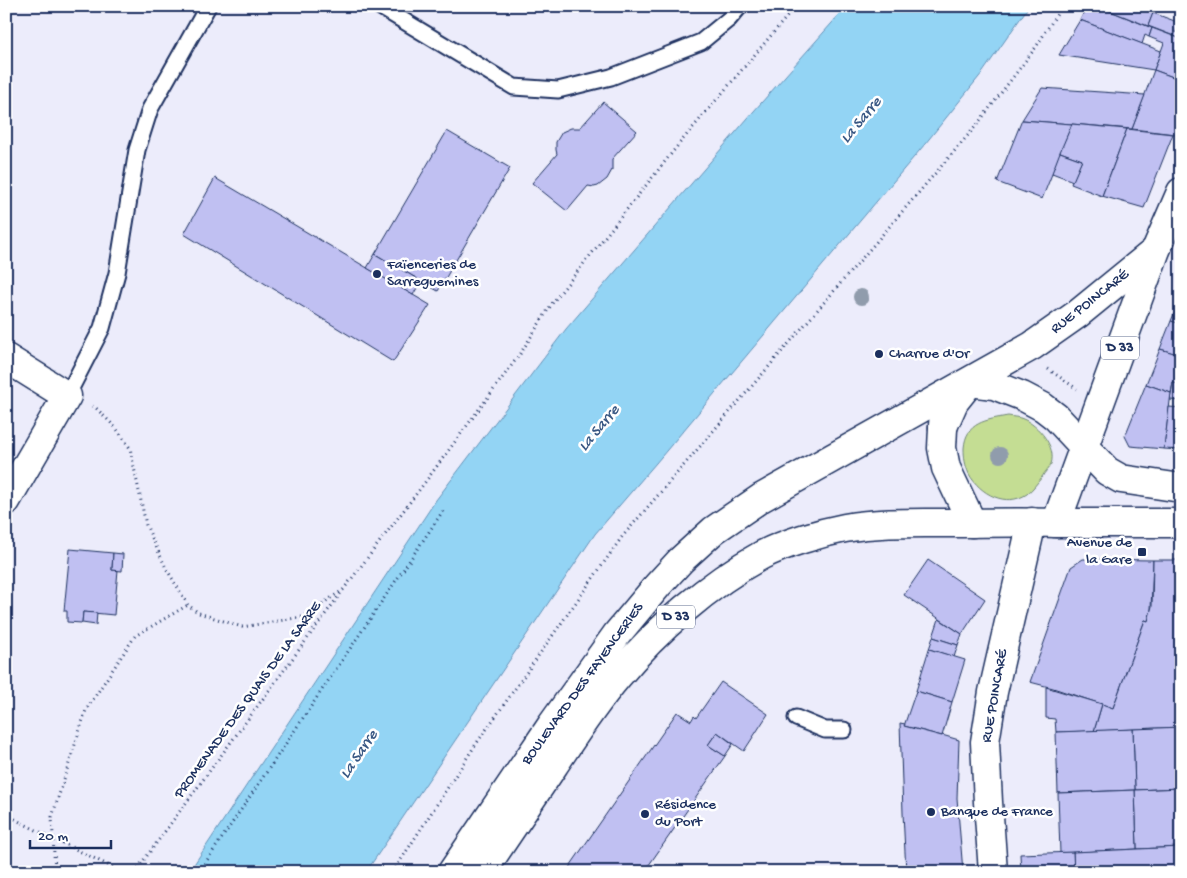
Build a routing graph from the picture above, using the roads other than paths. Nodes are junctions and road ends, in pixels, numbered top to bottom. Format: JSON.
{"nodes":[{"id":1,"x":208,"y":6,"type":"edge"},
{"id":2,"x":379,"y":6,"type":"edge"},
{"id":3,"x":740,"y":6,"type":"edge"},
{"id":4,"x":1181,"y":192,"type":"edge"},
{"id":5,"x":1156,"y":250,"type":"junction"},
{"id":6,"x":6,"y":358,"type":"edge"},
{"id":7,"x":1000,"y":364,"type":"junction"},
{"id":8,"x":970,"y":382,"type":"junction"},
{"id":9,"x":67,"y":396,"type":"junction"},
{"id":10,"x":944,"y":396,"type":"junction"},
{"id":11,"x":1022,"y":396,"type":"junction"},
{"id":12,"x":943,"y":427,"type":"junction"},
{"id":13,"x":1084,"y":447,"type":"junction"},
{"id":14,"x":1181,"y":488,"type":"edge"},
{"id":15,"x":6,"y":501,"type":"edge"},
{"id":16,"x":972,"y":523,"type":"junction"},
{"id":17,"x":1044,"y":523,"type":"junction"},
{"id":18,"x":1181,"y":523,"type":"edge"},
{"id":19,"x":796,"y":718,"type":"dead end"},
{"id":20,"x":844,"y":730,"type":"dead end"},
{"id":21,"x":452,"y":872,"type":"edge"},
{"id":22,"x":482,"y":872,"type":"edge"},
{"id":23,"x":993,"y":872,"type":"edge"}],
"edges":[{"from":1,"to":9,"type":"lane"},
{"from":2,"to":3,"type":"lane"},
{"from":4,"to":5,"type":"main road","name":"RUE POINCARÉ","number":"D 33"},
{"from":5,"to":7,"type":"main road","name":"RUE POINCARÉ","number":"D 33"},
{"from":5,"to":13,"type":"main road","name":"RUE POINCARÉ","number":"D 33"},
{"from":6,"to":9,"type":"main road"},
{"from":7,"to":8,"type":"main road","name":"RUE POINCARÉ","number":"D 33"},
{"from":7,"to":11,"type":"main road"},
{"from":8,"to":10,"type":"main road","name":"RUE POINCARÉ","number":"D 33"},
{"from":8,"to":11,"type":"main road"},
{"from":8,"to":12,"type":"main road"},
{"from":9,"to":15,"type":"main road"},
{"from":10,"to":12,"type":"main road"},
{"from":10,"to":21,"type":"main road","name":"BOULEVARD DES FAYENCERIES","number":"D 33"},
{"from":11,"to":13,"type":"main road"},
{"from":12,"to":16,"type":"main road"},
{"from":13,"to":14,"type":"main road"},
{"from":13,"to":17,"type":"main road","number":"D 33"},
{"from":16,"to":17,"type":"main road","number":"D 33"},
{"from":16,"to":22,"type":"main road","name":"BOULEVARD DES FAYENCERIES","number":"D 33"},
{"from":17,"to":18,"type":"main road"},
{"from":17,"to":23,"type":"main road","name":"RUE POINCARÉ"},
{"from":19,"to":20,"type":"lane"}]}
